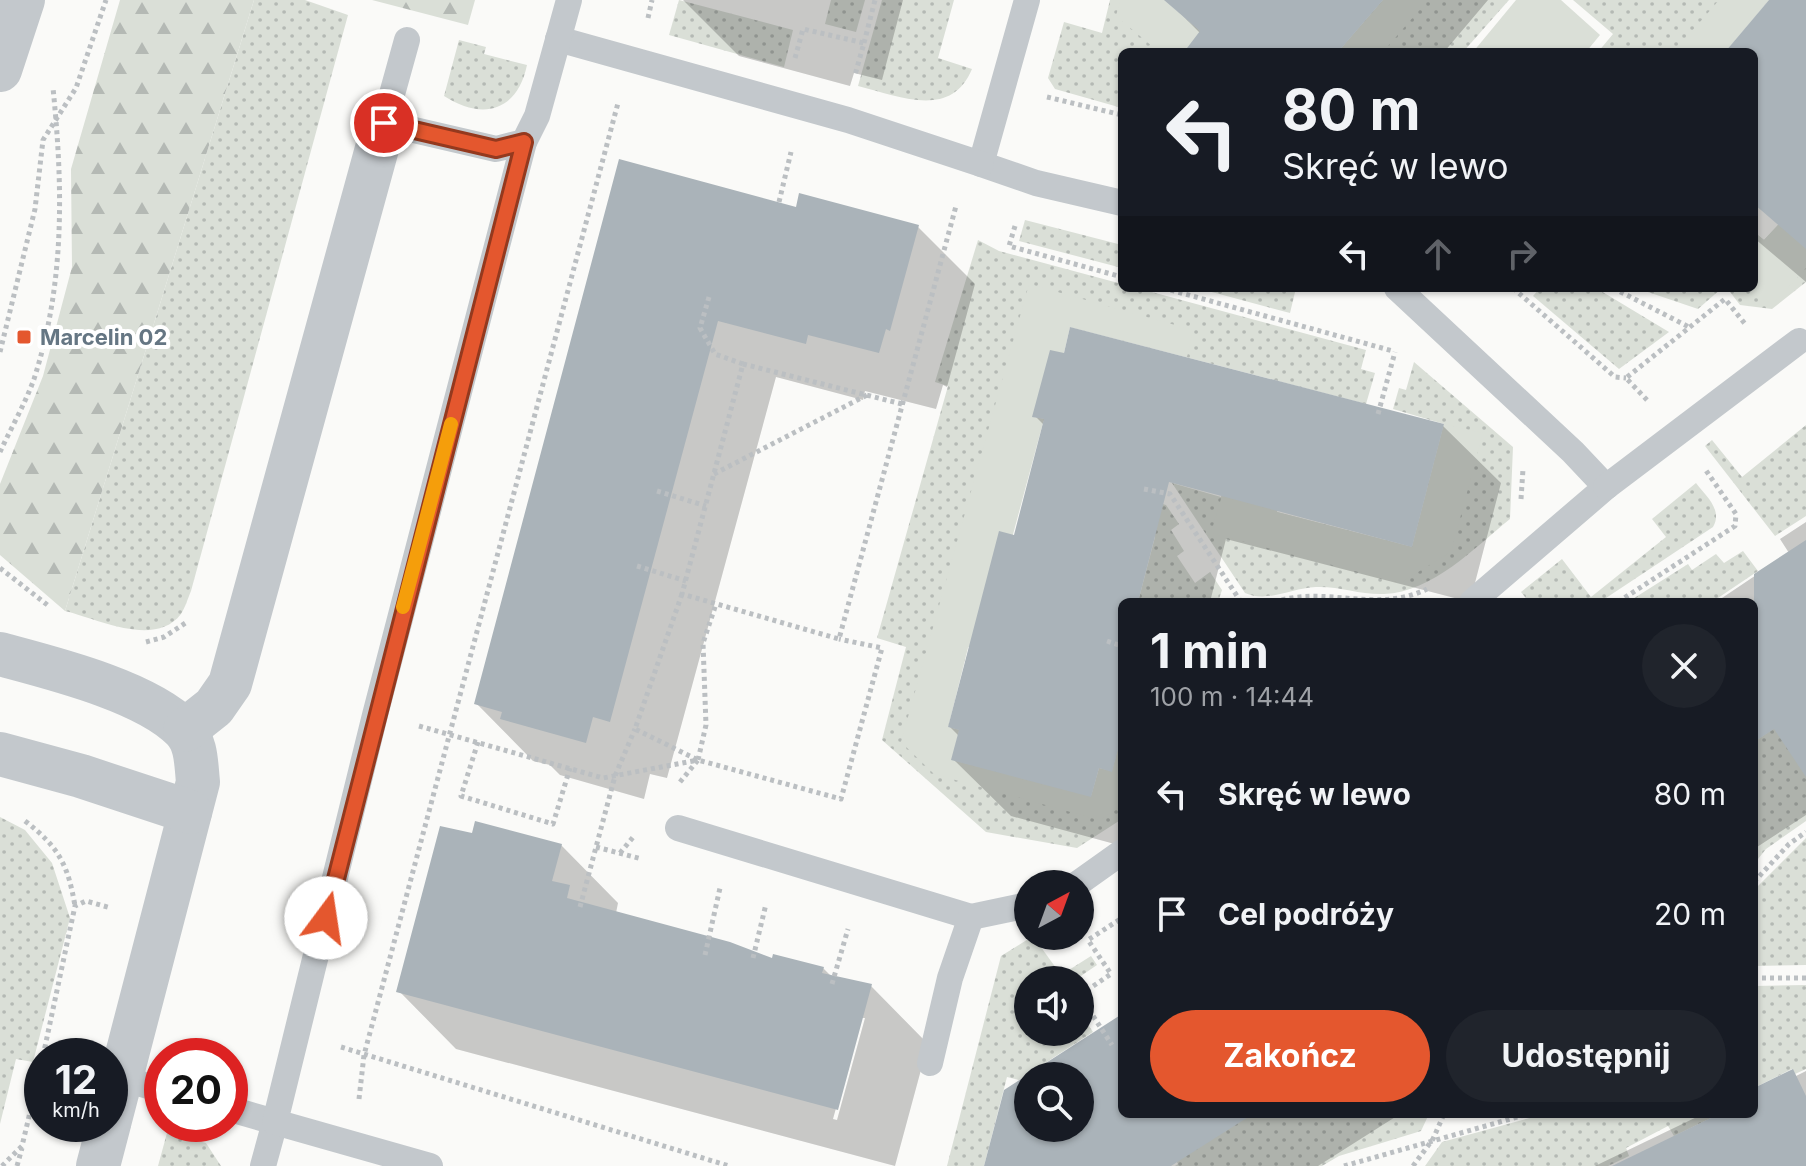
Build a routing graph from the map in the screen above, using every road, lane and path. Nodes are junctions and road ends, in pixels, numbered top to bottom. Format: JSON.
{"nodes":[{"id":1,"x":106,"y":0,"type":"edge"},
{"id":2,"x":569,"y":0,"type":"edge"},
{"id":3,"x":875,"y":0,"type":"edge"},
{"id":4,"x":1027,"y":0,"type":"edge"},
{"id":5,"x":22,"y":3,"type":"edge"},
{"id":6,"x":558,"y":39,"type":"junction"},
{"id":7,"x":407,"y":40,"type":"dead end"},
{"id":8,"x":864,"y":43,"type":"junction"},
{"id":9,"x":795,"y":59,"type":"dead end"},
{"id":10,"x":0,"y":70,"type":"edge"},
{"id":11,"x":1005,"y":86,"type":"junction"},
{"id":12,"x":851,"y":89,"type":"dead end"},
{"id":13,"x":619,"y":99,"type":"dead end"},
{"id":14,"x":1118,"y":114,"type":"edge"},
{"id":15,"x":56,"y":118,"type":"junction"},
{"id":16,"x":384,"y":123,"type":"junction"},
{"id":17,"x":794,"y":140,"type":"dead end"},
{"id":18,"x":524,"y":142,"type":"junction"},
{"id":19,"x":981,"y":164,"type":"junction"},
{"id":20,"x":779,"y":202,"type":"dead end"},
{"id":21,"x":1118,"y":202,"type":"edge"},
{"id":22,"x":956,"y":205,"type":"dead end"},
{"id":23,"x":1178,"y":292,"type":"edge"},
{"id":24,"x":1401,"y":292,"type":"edge"},
{"id":25,"x":1520,"y":292,"type":"edge"},
{"id":26,"x":1621,"y":292,"type":"edge"},
{"id":27,"x":709,"y":297,"type":"dead end"},
{"id":28,"x":1689,"y":327,"type":"dead end"},
{"id":29,"x":1799,"y":341,"type":"dead end"},
{"id":30,"x":0,"y":352,"type":"edge"},
{"id":31,"x":1395,"y":352,"type":"junction"},
{"id":32,"x":1410,"y":356,"type":"dead end"},
{"id":33,"x":743,"y":364,"type":"junction"},
{"id":34,"x":1626,"y":378,"type":"dead end"},
{"id":35,"x":867,"y":394,"type":"junction"},
{"id":36,"x":902,"y":404,"type":"junction"},
{"id":37,"x":1378,"y":414,"type":"dead end"},
{"id":38,"x":0,"y":452,"type":"edge"},
{"id":39,"x":1523,"y":466,"type":"dead end"},
{"id":40,"x":714,"y":474,"type":"junction"},
{"id":41,"x":1606,"y":487,"type":"junction"},
{"id":42,"x":1144,"y":489,"type":"dead end"},
{"id":43,"x":657,"y":491,"type":"dead end"},
{"id":44,"x":706,"y":506,"type":"junction"},
{"id":45,"x":1520,"y":509,"type":"dead end"},
{"id":46,"x":637,"y":566,"type":"dead end"},
{"id":47,"x":686,"y":581,"type":"junction"},
{"id":48,"x":1435,"y":585,"type":"dead end"},
{"id":49,"x":682,"y":594,"type":"junction"},
{"id":50,"x":1238,"y":598,"type":"edge"},
{"id":51,"x":1290,"y":598,"type":"edge"},
{"id":52,"x":1348,"y":598,"type":"edge"},
{"id":53,"x":1402,"y":598,"type":"edge"},
{"id":54,"x":1477,"y":598,"type":"edge"},
{"id":55,"x":716,"y":604,"type":"junction"},
{"id":56,"x":192,"y":619,"type":"dead end"},
{"id":57,"x":132,"y":639,"type":"dead end"},
{"id":58,"x":839,"y":639,"type":"junction"},
{"id":59,"x":1107,"y":641,"type":"dead end"},
{"id":60,"x":1118,"y":645,"type":"edge"},
{"id":61,"x":0,"y":654,"type":"edge"},
{"id":62,"x":375,"y":715,"type":"junction"},
{"id":63,"x":635,"y":729,"type":"junction"},
{"id":64,"x":185,"y":730,"type":"junction"},
{"id":65,"x":450,"y":735,"type":"junction"},
{"id":66,"x":478,"y":742,"type":"junction"},
{"id":67,"x":0,"y":754,"type":"edge"},
{"id":68,"x":698,"y":760,"type":"junction"},
{"id":69,"x":570,"y":768,"type":"junction"},
{"id":70,"x":615,"y":776,"type":"junction"},
{"id":71,"x":190,"y":812,"type":"junction"},
{"id":72,"x":20,"y":817,"type":"dead end"},
{"id":73,"x":678,"y":828,"type":"dead end"},
{"id":74,"x":1806,"y":832,"type":"edge"},
{"id":75,"x":1118,"y":855,"type":"edge"},
{"id":76,"x":1094,"y":872,"type":"edge"},
{"id":77,"x":1758,"y":878,"type":"edge"},
{"id":78,"x":722,"y":880,"type":"dead end"},
{"id":79,"x":770,"y":892,"type":"dead end"},
{"id":80,"x":75,"y":906,"type":"dead end"},
{"id":81,"x":580,"y":907,"type":"dead end"},
{"id":82,"x":1014,"y":908,"type":"edge"},
{"id":83,"x":971,"y":917,"type":"junction"},
{"id":84,"x":1118,"y":921,"type":"edge"},
{"id":85,"x":705,"y":955,"type":"dead end"},
{"id":86,"x":753,"y":958,"type":"dead end"},
{"id":87,"x":1758,"y":978,"type":"edge"},
{"id":88,"x":1806,"y":978,"type":"edge"},
{"id":89,"x":1094,"y":986,"type":"edge"},
{"id":90,"x":1094,"y":1017,"type":"edge"},
{"id":91,"x":297,"y":1034,"type":"junction"},
{"id":92,"x":1112,"y":1045,"type":"dead end"},
{"id":93,"x":128,"y":1051,"type":"edge"},
{"id":94,"x":364,"y":1055,"type":"junction"},
{"id":95,"x":930,"y":1063,"type":"dead end"},
{"id":96,"x":248,"y":1114,"type":"edge"},
{"id":97,"x":1442,"y":1118,"type":"edge"},
{"id":98,"x":1513,"y":1118,"type":"edge"},
{"id":99,"x":275,"y":1122,"type":"junction"},
{"id":100,"x":24,"y":1138,"type":"edge"},
{"id":101,"x":1433,"y":1139,"type":"junction"},
{"id":102,"x":105,"y":1142,"type":"edge"},
{"id":103,"x":353,"y":1145,"type":"junction"},
{"id":104,"x":22,"y":1146,"type":"junction"},
{"id":105,"x":2,"y":1166,"type":"edge"},
{"id":106,"x":17,"y":1166,"type":"edge"},
{"id":107,"x":98,"y":1166,"type":"edge"},
{"id":108,"x":263,"y":1166,"type":"edge"},
{"id":109,"x":430,"y":1166,"type":"edge"},
{"id":110,"x":729,"y":1166,"type":"edge"},
{"id":111,"x":1344,"y":1166,"type":"edge"},
{"id":112,"x":1413,"y":1166,"type":"edge"}],
"edges":[{"from":1,"to":15,"type":"path"},
{"from":2,"to":6,"type":"lane"},
{"from":3,"to":8,"type":"path"},
{"from":4,"to":11,"type":"lane"},
{"from":5,"to":10,"type":"street"},
{"from":5,"to":15,"type":"path"},
{"from":6,"to":18,"type":"lane"},
{"from":6,"to":19,"type":"lane"},
{"from":7,"to":16,"type":"lane"},
{"from":8,"to":9,"type":"path"},
{"from":8,"to":12,"type":"path"},
{"from":11,"to":14,"type":"path"},
{"from":11,"to":19,"type":"lane"},
{"from":13,"to":65,"type":"path"},
{"from":15,"to":30,"type":"path"},
{"from":15,"to":38,"type":"path"},
{"from":16,"to":18,"type":"lane"},
{"from":16,"to":64,"type":"street"},
{"from":17,"to":20,"type":"path"},
{"from":18,"to":62,"type":"lane"},
{"from":19,"to":21,"type":"lane"},
{"from":22,"to":36,"type":"path"},
{"from":23,"to":31,"type":"path"},
{"from":24,"to":41,"type":"lane"},
{"from":25,"to":34,"type":"path"},
{"from":26,"to":28,"type":"path"},
{"from":27,"to":33,"type":"path"},
{"from":29,"to":41,"type":"lane"},
{"from":31,"to":32,"type":"path"},
{"from":31,"to":37,"type":"path"},
{"from":33,"to":35,"type":"path"},
{"from":33,"to":40,"type":"path"},
{"from":35,"to":36,"type":"path"},
{"from":35,"to":40,"type":"path"},
{"from":36,"to":58,"type":"path"},
{"from":39,"to":45,"type":"path"},
{"from":40,"to":44,"type":"path"},
{"from":41,"to":54,"type":"lane"},
{"from":42,"to":50,"type":"path"},
{"from":43,"to":44,"type":"path"},
{"from":44,"to":47,"type":"path"},
{"from":46,"to":47,"type":"path"},
{"from":47,"to":49,"type":"path"},
{"from":48,"to":53,"type":"path"},
{"from":49,"to":55,"type":"path"},
{"from":49,"to":63,"type":"path"},
{"from":51,"to":52,"type":"path"},
{"from":55,"to":58,"type":"path"},
{"from":55,"to":68,"type":"path"},
{"from":56,"to":57,"type":"path"},
{"from":58,"to":68,"type":"path"},
{"from":59,"to":60,"type":"path"},
{"from":61,"to":64,"type":"street"},
{"from":62,"to":65,"type":"path"},
{"from":62,"to":91,"type":"lane"},
{"from":63,"to":68,"type":"path"},
{"from":63,"to":70,"type":"path"},
{"from":64,"to":71,"type":"street"},
{"from":65,"to":66,"type":"path"},
{"from":65,"to":94,"type":"path"},
{"from":66,"to":69,"type":"path"},
{"from":66,"to":69,"type":"path"},
{"from":67,"to":71,"type":"street"},
{"from":68,"to":70,"type":"path"},
{"from":69,"to":70,"type":"path"},
{"from":70,"to":81,"type":"path"},
{"from":71,"to":93,"type":"street"},
{"from":72,"to":80,"type":"path"},
{"from":73,"to":83,"type":"lane"},
{"from":74,"to":77,"type":"path"},
{"from":75,"to":76,"type":"lane"},
{"from":78,"to":85,"type":"path"},
{"from":79,"to":86,"type":"path"},
{"from":82,"to":83,"type":"lane"},
{"from":83,"to":95,"type":"lane"},
{"from":84,"to":89,"type":"path"},
{"from":87,"to":88,"type":"path"},
{"from":90,"to":92,"type":"path"},
{"from":91,"to":94,"type":"path"},
{"from":91,"to":99,"type":"lane"},
{"from":94,"to":103,"type":"path"},
{"from":94,"to":110,"type":"path"},
{"from":96,"to":99,"type":"lane"},
{"from":97,"to":101,"type":"path"},
{"from":98,"to":101,"type":"path"},
{"from":99,"to":103,"type":"lane"},
{"from":99,"to":108,"type":"lane"},
{"from":100,"to":104,"type":"path"},
{"from":101,"to":111,"type":"path"},
{"from":101,"to":112,"type":"path"},
{"from":102,"to":107,"type":"street"},
{"from":103,"to":109,"type":"lane"},
{"from":104,"to":105,"type":"path"},
{"from":104,"to":106,"type":"path"}]}
